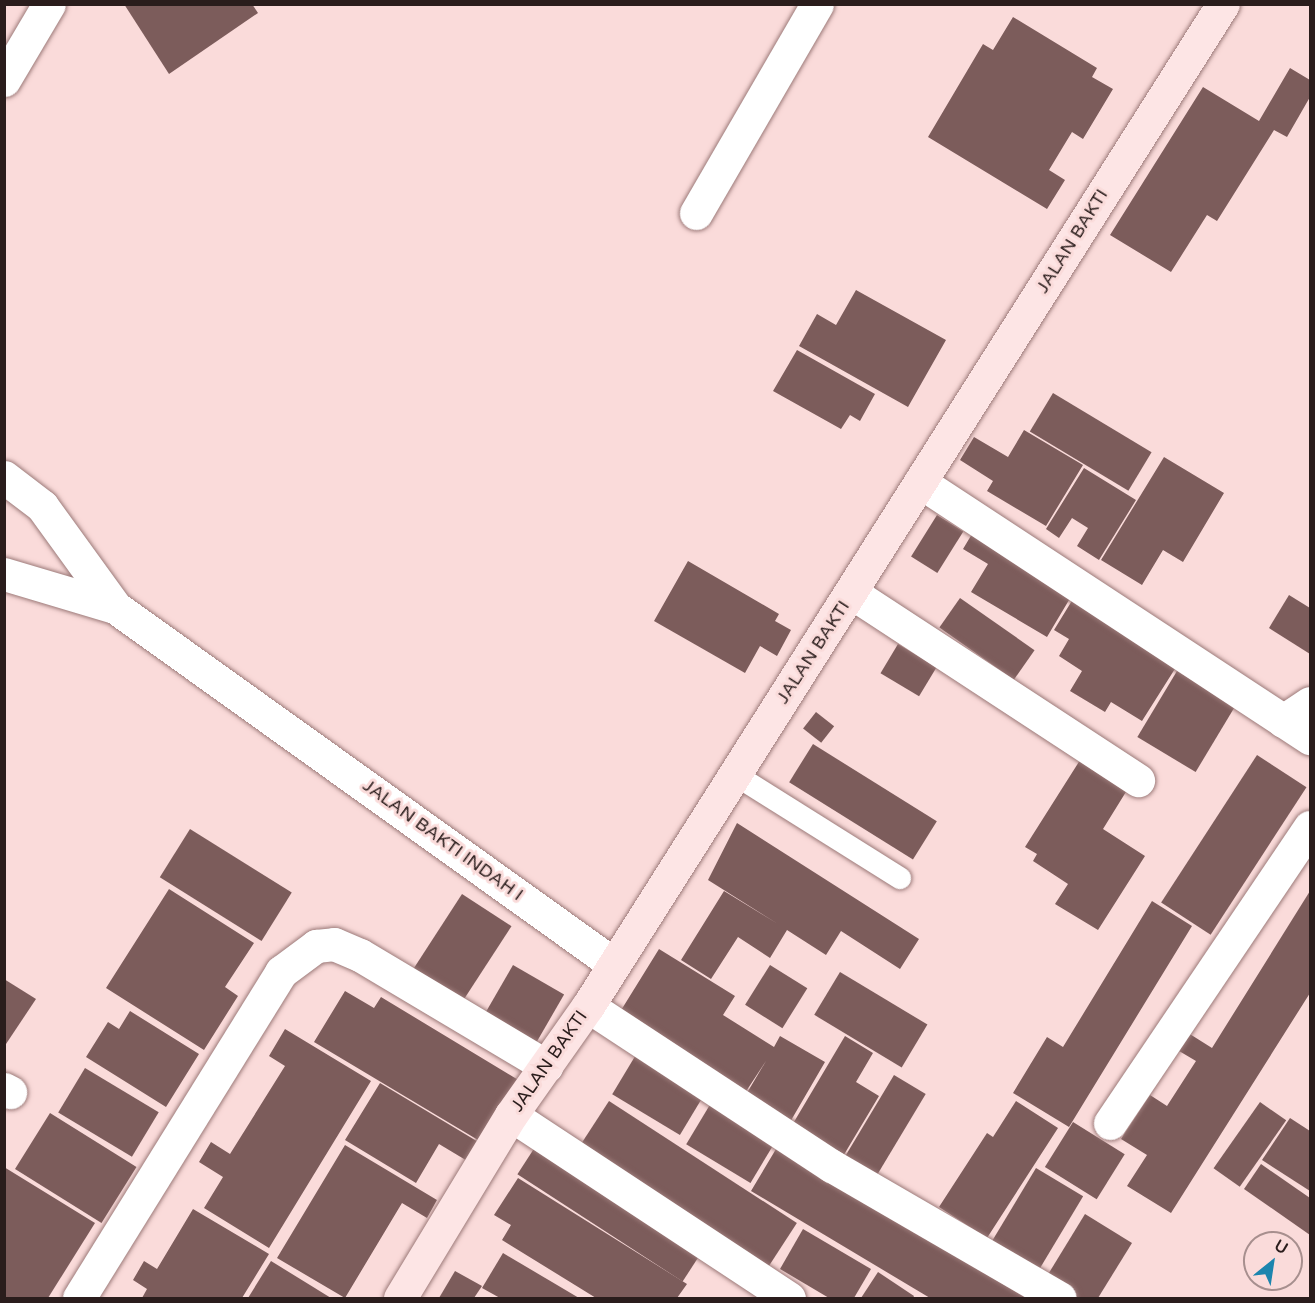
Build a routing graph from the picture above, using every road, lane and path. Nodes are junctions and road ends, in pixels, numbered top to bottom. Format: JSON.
{"nodes":[{"id":1,"x":49,"y":4,"type":"edge"},
{"id":2,"x":817,"y":4,"type":"edge"},
{"id":3,"x":1223,"y":4,"type":"edge"},
{"id":4,"x":4,"y":80,"type":"edge"},
{"id":5,"x":696,"y":213,"type":"dead end"},
{"id":6,"x":4,"y":477,"type":"edge"},
{"id":7,"x":920,"y":482,"type":"junction"},
{"id":8,"x":4,"y":574,"type":"edge"},
{"id":9,"x":852,"y":593,"type":"junction"},
{"id":10,"x":115,"y":608,"type":"junction"},
{"id":11,"x":1311,"y":703,"type":"edge"},
{"id":12,"x":1283,"y":721,"type":"junction"},
{"id":13,"x":1311,"y":738,"type":"edge"},
{"id":14,"x":734,"y":774,"type":"junction"},
{"id":15,"x":1138,"y":780,"type":"dead end"},
{"id":16,"x":1311,"y":827,"type":"edge"},
{"id":17,"x":900,"y":878,"type":"dead end"},
{"id":18,"x":612,"y":963,"type":"junction"},
{"id":19,"x":588,"y":1006,"type":"junction"},
{"id":20,"x":546,"y":1066,"type":"junction"},
{"id":21,"x":512,"y":1115,"type":"junction"},
{"id":22,"x":1110,"y":1123,"type":"dead end"},
{"id":23,"x":79,"y":1299,"type":"edge"},
{"id":24,"x":400,"y":1299,"type":"edge"},
{"id":25,"x":789,"y":1299,"type":"edge"},
{"id":26,"x":1060,"y":1299,"type":"edge"}],
"edges":[{"from":1,"to":4,"type":"street"},
{"from":2,"to":5,"type":"street"},
{"from":3,"to":7,"type":"street","name":"JALAN BAKTI"},
{"from":6,"to":10,"type":"street"},
{"from":7,"to":9,"type":"street","name":"JALAN BAKTI"},
{"from":7,"to":12,"type":"street"},
{"from":8,"to":10,"type":"street"},
{"from":9,"to":14,"type":"street","name":"JALAN BAKTI"},
{"from":9,"to":15,"type":"street"},
{"from":10,"to":18,"type":"street","name":"JALAN BAKTI INDAH I"},
{"from":11,"to":12,"type":"street"},
{"from":12,"to":13,"type":"street"},
{"from":14,"to":17,"type":"lane"},
{"from":14,"to":18,"type":"street","name":"JALAN BAKTI"},
{"from":16,"to":22,"type":"street"},
{"from":18,"to":19,"type":"street","name":"JALAN BAKTI"},
{"from":19,"to":20,"type":"street","name":"JALAN BAKTI"},
{"from":19,"to":26,"type":"street"},
{"from":20,"to":21,"type":"street","name":"JALAN BAKTI"},
{"from":20,"to":23,"type":"street"},
{"from":21,"to":24,"type":"street","name":"JALAN BAKTI"},
{"from":21,"to":25,"type":"street"}]}
